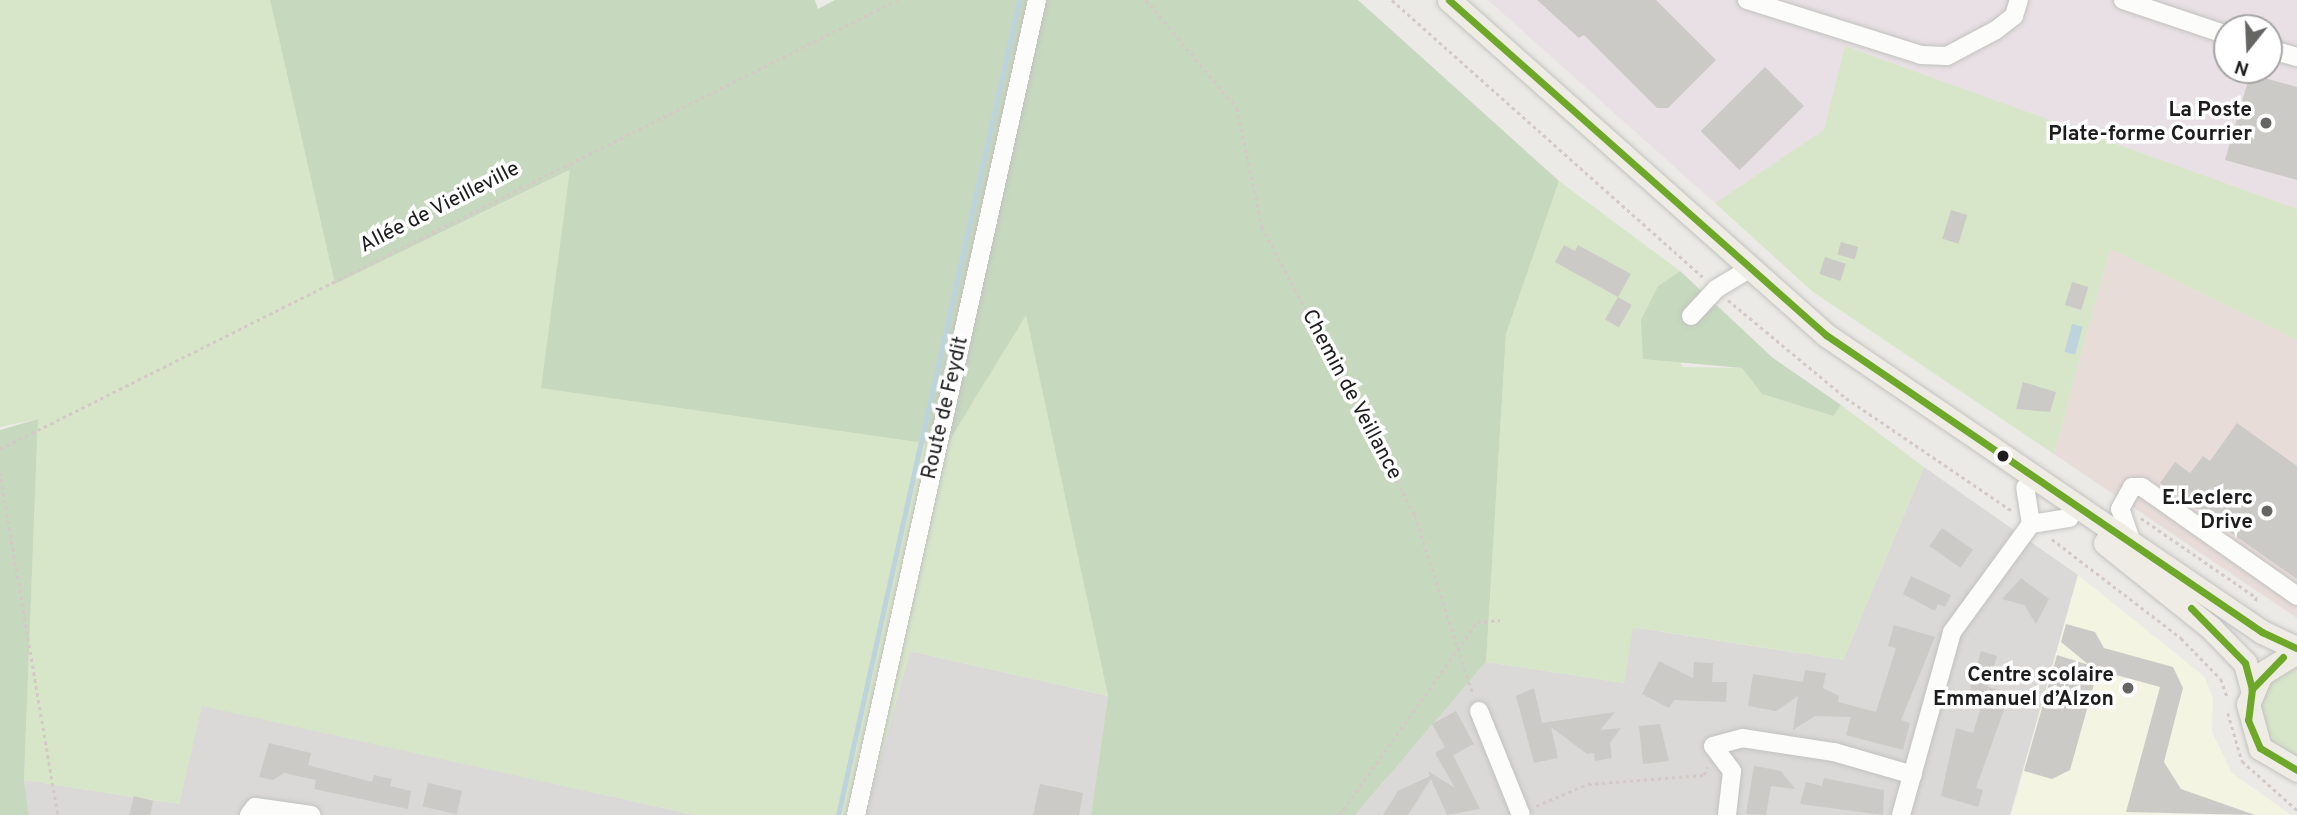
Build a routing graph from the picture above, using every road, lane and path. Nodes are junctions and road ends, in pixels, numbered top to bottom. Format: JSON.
{"nodes":[{"id":1,"x":897,"y":0,"type":"edge"},
{"id":2,"x":1037,"y":0,"type":"edge"},
{"id":3,"x":1146,"y":0,"type":"edge"},
{"id":4,"x":1392,"y":0,"type":"edge"},
{"id":5,"x":1449,"y":0,"type":"edge"},
{"id":6,"x":1747,"y":0,"type":"edge"},
{"id":7,"x":2019,"y":0,"type":"edge"},
{"id":8,"x":2123,"y":0,"type":"edge"},
{"id":9,"x":2213,"y":31,"type":"edge"},
{"id":10,"x":1751,"y":268,"type":"junction"},
{"id":11,"x":1716,"y":289,"type":"junction"},
{"id":12,"x":1691,"y":316,"type":"dead end"},
{"id":13,"x":1890,"y":382,"type":"junction"},
{"id":14,"x":0,"y":449,"type":"edge"},
{"id":15,"x":0,"y":472,"type":"edge"},
{"id":16,"x":2025,"y":486,"type":"junction"},
{"id":17,"x":2070,"y":518,"type":"junction"},
{"id":18,"x":2031,"y":524,"type":"junction"},
{"id":19,"x":2132,"y":543,"type":"junction"},
{"id":20,"x":2297,"y":596,"type":"edge"},
{"id":21,"x":1500,"y":620,"type":"dead end"},
{"id":22,"x":2297,"y":650,"type":"edge"},
{"id":23,"x":1456,"y":651,"type":"junction"},
{"id":24,"x":2252,"y":689,"type":"junction"},
{"id":25,"x":1479,"y":711,"type":"joint"},
{"id":26,"x":1713,"y":746,"type":"junction"},
{"id":27,"x":2293,"y":773,"type":"edge"},
{"id":28,"x":1913,"y":775,"type":"junction"},
{"id":29,"x":2297,"y":810,"type":"edge"},
{"id":30,"x":58,"y":815,"type":"edge"},
{"id":31,"x":249,"y":815,"type":"edge"},
{"id":32,"x":311,"y":815,"type":"edge"},
{"id":33,"x":856,"y":815,"type":"edge"},
{"id":34,"x":1339,"y":815,"type":"edge"},
{"id":35,"x":1520,"y":815,"type":"edge"},
{"id":36,"x":1727,"y":815,"type":"edge"},
{"id":37,"x":1901,"y":815,"type":"edge"}],
"edges":[{"from":1,"to":14,"type":"path","name":"Allée de Vieilleville"},
{"from":2,"to":33,"type":"street","name":"Route de Feydit"},
{"from":3,"to":23,"type":"path","name":"Chemin de Veillance"},
{"from":4,"to":11,"type":"path"},
{"from":5,"to":10,"type":"main road"},
{"from":6,"to":7,"type":"street"},
{"from":8,"to":9,"type":"street"},
{"from":10,"to":11,"type":"street"},
{"from":10,"to":13,"type":"main road"},
{"from":11,"to":12,"type":"street"},
{"from":11,"to":18,"type":"path"},
{"from":13,"to":16,"type":"main road"},
{"from":13,"to":19,"type":"main road"},
{"from":15,"to":30,"type":"path"},
{"from":16,"to":17,"type":"main road"},
{"from":16,"to":18,"type":"street"},
{"from":17,"to":18,"type":"street"},
{"from":17,"to":24,"type":"main road"},
{"from":18,"to":28,"type":"street"},
{"from":18,"to":29,"type":"path"},
{"from":19,"to":20,"type":"street"},
{"from":19,"to":22,"type":"main road"},
{"from":21,"to":23,"type":"path"},
{"from":22,"to":24,"type":"main road"},
{"from":23,"to":25,"type":"path","name":"Chemin de Veillance"},
{"from":23,"to":34,"type":"path"},
{"from":24,"to":27,"type":"main road"},
{"from":25,"to":35,"type":"street"},
{"from":26,"to":28,"type":"street"},
{"from":26,"to":35,"type":"path"},
{"from":26,"to":36,"type":"street"},
{"from":28,"to":37,"type":"street"},
{"from":31,"to":32,"type":"street"}]}
